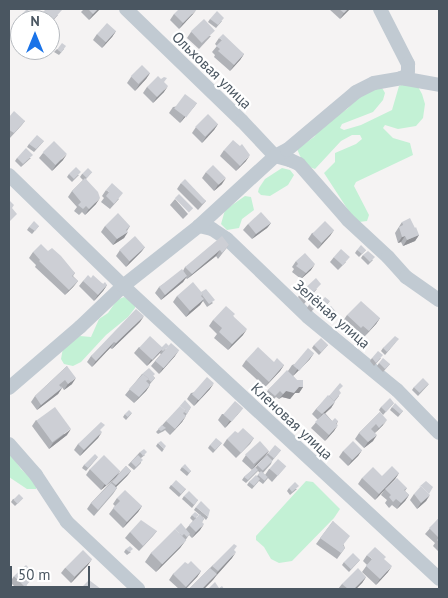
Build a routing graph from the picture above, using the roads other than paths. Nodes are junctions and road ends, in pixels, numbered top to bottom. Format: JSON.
{"nodes":[{"id":1,"x":126,"y":9,"type":"edge"},
{"id":2,"x":380,"y":9,"type":"edge"},
{"id":3,"x":404,"y":78,"type":"junction"},
{"id":4,"x":439,"y":85,"type":"edge"},
{"id":5,"x":274,"y":156,"type":"junction"},
{"id":6,"x":9,"y":175,"type":"edge"},
{"id":7,"x":199,"y":226,"type":"junction"},
{"id":8,"x":123,"y":286,"type":"junction"},
{"id":9,"x":439,"y":300,"type":"edge"},
{"id":10,"x":9,"y":388,"type":"edge"},
{"id":11,"x":439,"y":433,"type":"edge"},
{"id":12,"x":9,"y":444,"type":"edge"},
{"id":13,"x":439,"y":579,"type":"edge"},
{"id":14,"x":138,"y":589,"type":"edge"}],
"edges":[{"from":1,"to":5,"type":"street","name":"Ольховая улица"},
{"from":2,"to":3,"type":"street"},
{"from":3,"to":4,"type":"street"},
{"from":3,"to":5,"type":"street"},
{"from":5,"to":7,"type":"street"},
{"from":5,"to":9,"type":"street"},
{"from":6,"to":8,"type":"street","name":"Кленовая улица"},
{"from":7,"to":8,"type":"street"},
{"from":7,"to":11,"type":"street","name":"Зелёная улица"},
{"from":8,"to":10,"type":"street"},
{"from":8,"to":13,"type":"street","name":"Кленовая улица"},
{"from":12,"to":14,"type":"street"}]}
